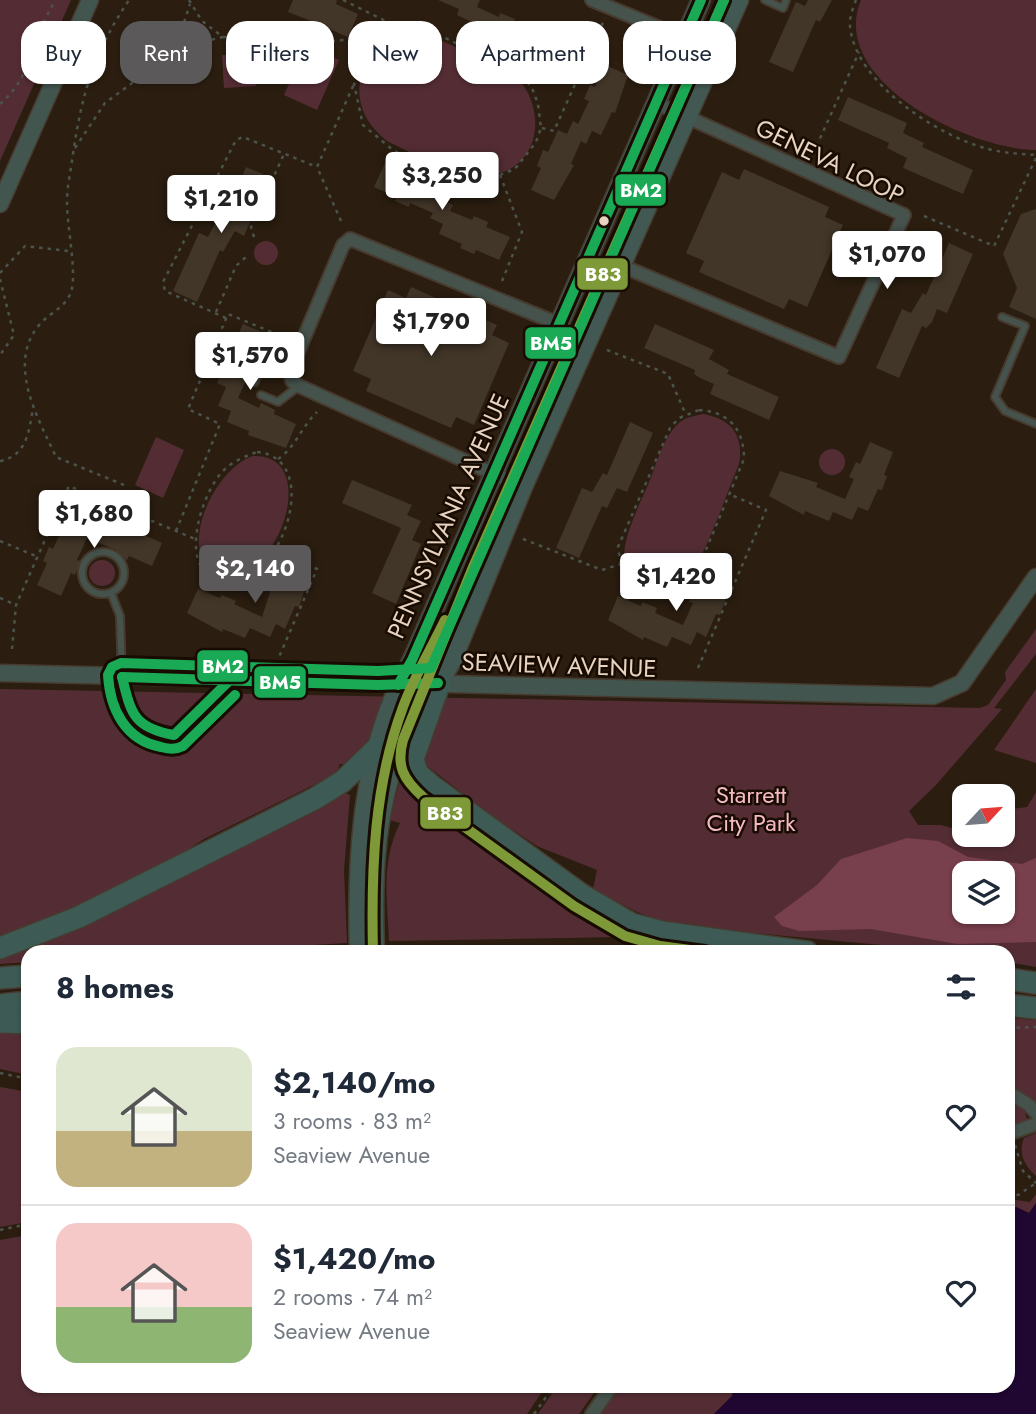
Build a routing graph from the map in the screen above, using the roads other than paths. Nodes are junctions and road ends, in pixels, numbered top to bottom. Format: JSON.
{"nodes":[{"id":1,"x":89,"y":0,"type":"edge"},
{"id":2,"x":592,"y":0,"type":"edge"},
{"id":3,"x":701,"y":0,"type":"edge"},
{"id":4,"x":739,"y":0,"type":"edge"},
{"id":5,"x":765,"y":0,"type":"edge"},
{"id":6,"x":786,"y":0,"type":"edge"},
{"id":7,"x":642,"y":21,"type":"edge"},
{"id":8,"x":692,"y":21,"type":"edge"},
{"id":9,"x":664,"y":84,"type":"edge"},
{"id":10,"x":656,"y":103,"type":"junction"},
{"id":11,"x":687,"y":117,"type":"junction"},
{"id":12,"x":0,"y":204,"type":"edge"},
{"id":13,"x":622,"y":266,"type":"junction"},
{"id":14,"x":1002,"y":317,"type":"dead end"},
{"id":15,"x":559,"y":324,"type":"junction"},
{"id":16,"x":295,"y":361,"type":"junction"},
{"id":17,"x":255,"y":383,"type":"dead end"},
{"id":18,"x":299,"y":386,"type":"junction"},
{"id":19,"x":261,"y":395,"type":"dead end"},
{"id":20,"x":1036,"y":424,"type":"edge"},
{"id":21,"x":494,"y":474,"type":"junction"},
{"id":22,"x":523,"y":487,"type":"junction"},
{"id":23,"x":1036,"y":577,"type":"edge"},
{"id":24,"x":111,"y":593,"type":"junction"},
{"id":25,"x":0,"y":673,"type":"edge"},
{"id":26,"x":121,"y":677,"type":"junction"},
{"id":27,"x":229,"y":681,"type":"junction"},
{"id":28,"x":440,"y":682,"type":"junction"},
{"id":29,"x":398,"y":685,"type":"junction"},
{"id":30,"x":378,"y":747,"type":"junction"},
{"id":31,"x":366,"y":909,"type":"junction"},
{"id":32,"x":360,"y":945,"type":"edge"},
{"id":33,"x":374,"y":945,"type":"edge"},
{"id":34,"x":756,"y":945,"type":"edge"},
{"id":35,"x":0,"y":948,"type":"edge"},
{"id":36,"x":21,"y":976,"type":"edge"},
{"id":37,"x":0,"y":978,"type":"edge"},
{"id":38,"x":1015,"y":980,"type":"edge"},
{"id":39,"x":1036,"y":983,"type":"edge"},
{"id":40,"x":21,"y":1003,"type":"edge"},
{"id":41,"x":0,"y":1005,"type":"edge"},
{"id":42,"x":1015,"y":1006,"type":"edge"},
{"id":43,"x":1036,"y":1008,"type":"edge"},
{"id":44,"x":0,"y":1022,"type":"edge"},
{"id":45,"x":21,"y":1023,"type":"edge"},
{"id":46,"x":1015,"y":1096,"type":"edge"},
{"id":47,"x":1036,"y":1114,"type":"edge"},
{"id":48,"x":1036,"y":1124,"type":"edge"},
{"id":49,"x":1015,"y":1132,"type":"edge"},
{"id":50,"x":607,"y":1393,"type":"edge"},
{"id":51,"x":592,"y":1414,"type":"edge"}],
"edges":[{"from":1,"to":12,"type":"street"},
{"from":2,"to":7,"type":"street"},
{"from":3,"to":8,"type":"main road","name":"PENNSYLVANIA AVENUE"},
{"from":4,"to":11,"type":"main road","name":"PENNSYLVANIA AVENUE"},
{"from":5,"to":6,"type":"lane"},
{"from":9,"to":10,"type":"main road","name":"PENNSYLVANIA AVENUE"},
{"from":10,"to":11,"type":"street","name":"GENEVA LOOP"},
{"from":10,"to":15,"type":"main road","name":"PENNSYLVANIA AVENUE"},
{"from":11,"to":13,"type":"main road","name":"PENNSYLVANIA AVENUE"},
{"from":11,"to":13,"type":"street","name":"GENEVA LOOP"},
{"from":13,"to":22,"type":"main road","name":"PENNSYLVANIA AVENUE"},
{"from":14,"to":20,"type":"lane"},
{"from":15,"to":16,"type":"street"},
{"from":15,"to":21,"type":"main road","name":"PENNSYLVANIA AVENUE"},
{"from":16,"to":17,"type":"lane"},
{"from":16,"to":18,"type":"street"},
{"from":18,"to":19,"type":"lane"},
{"from":18,"to":21,"type":"street"},
{"from":21,"to":22,"type":"street"},
{"from":21,"to":29,"type":"main road","name":"PENNSYLVANIA AVENUE"},
{"from":22,"to":28,"type":"main road","name":"PENNSYLVANIA AVENUE"},
{"from":23,"to":28,"type":"street","name":"SEAVIEW AVENUE"},
{"from":24,"to":24,"type":"lane"},
{"from":24,"to":26,"type":"lane"},
{"from":25,"to":26,"type":"street","name":"SEAVIEW AVENUE"},
{"from":26,"to":27,"type":"street","name":"SEAVIEW AVENUE"},
{"from":26,"to":27,"type":"lane"},
{"from":27,"to":29,"type":"street","name":"SEAVIEW AVENUE"},
{"from":28,"to":29,"type":"street","name":"SEAVIEW AVENUE"},
{"from":28,"to":31,"type":"main road","name":"PENNSYLVANIA AVENUE"},
{"from":28,"to":34,"type":"highway"},
{"from":29,"to":30,"type":"main road","name":"PENNSYLVANIA AVENUE"},
{"from":30,"to":31,"type":"main road","name":"PENNSYLVANIA AVENUE"},
{"from":30,"to":35,"type":"highway"},
{"from":31,"to":32,"type":"main road","name":"PENNSYLVANIA AVENUE"},
{"from":31,"to":33,"type":"main road","name":"PENNSYLVANIA AVENUE"},
{"from":36,"to":37,"type":"highway"},
{"from":38,"to":39,"type":"highway"},
{"from":40,"to":41,"type":"highway"},
{"from":42,"to":43,"type":"highway"},
{"from":44,"to":45,"type":"highway"},
{"from":46,"to":47,"type":"street"},
{"from":48,"to":49,"type":"street"},
{"from":50,"to":51,"type":"street"}]}
